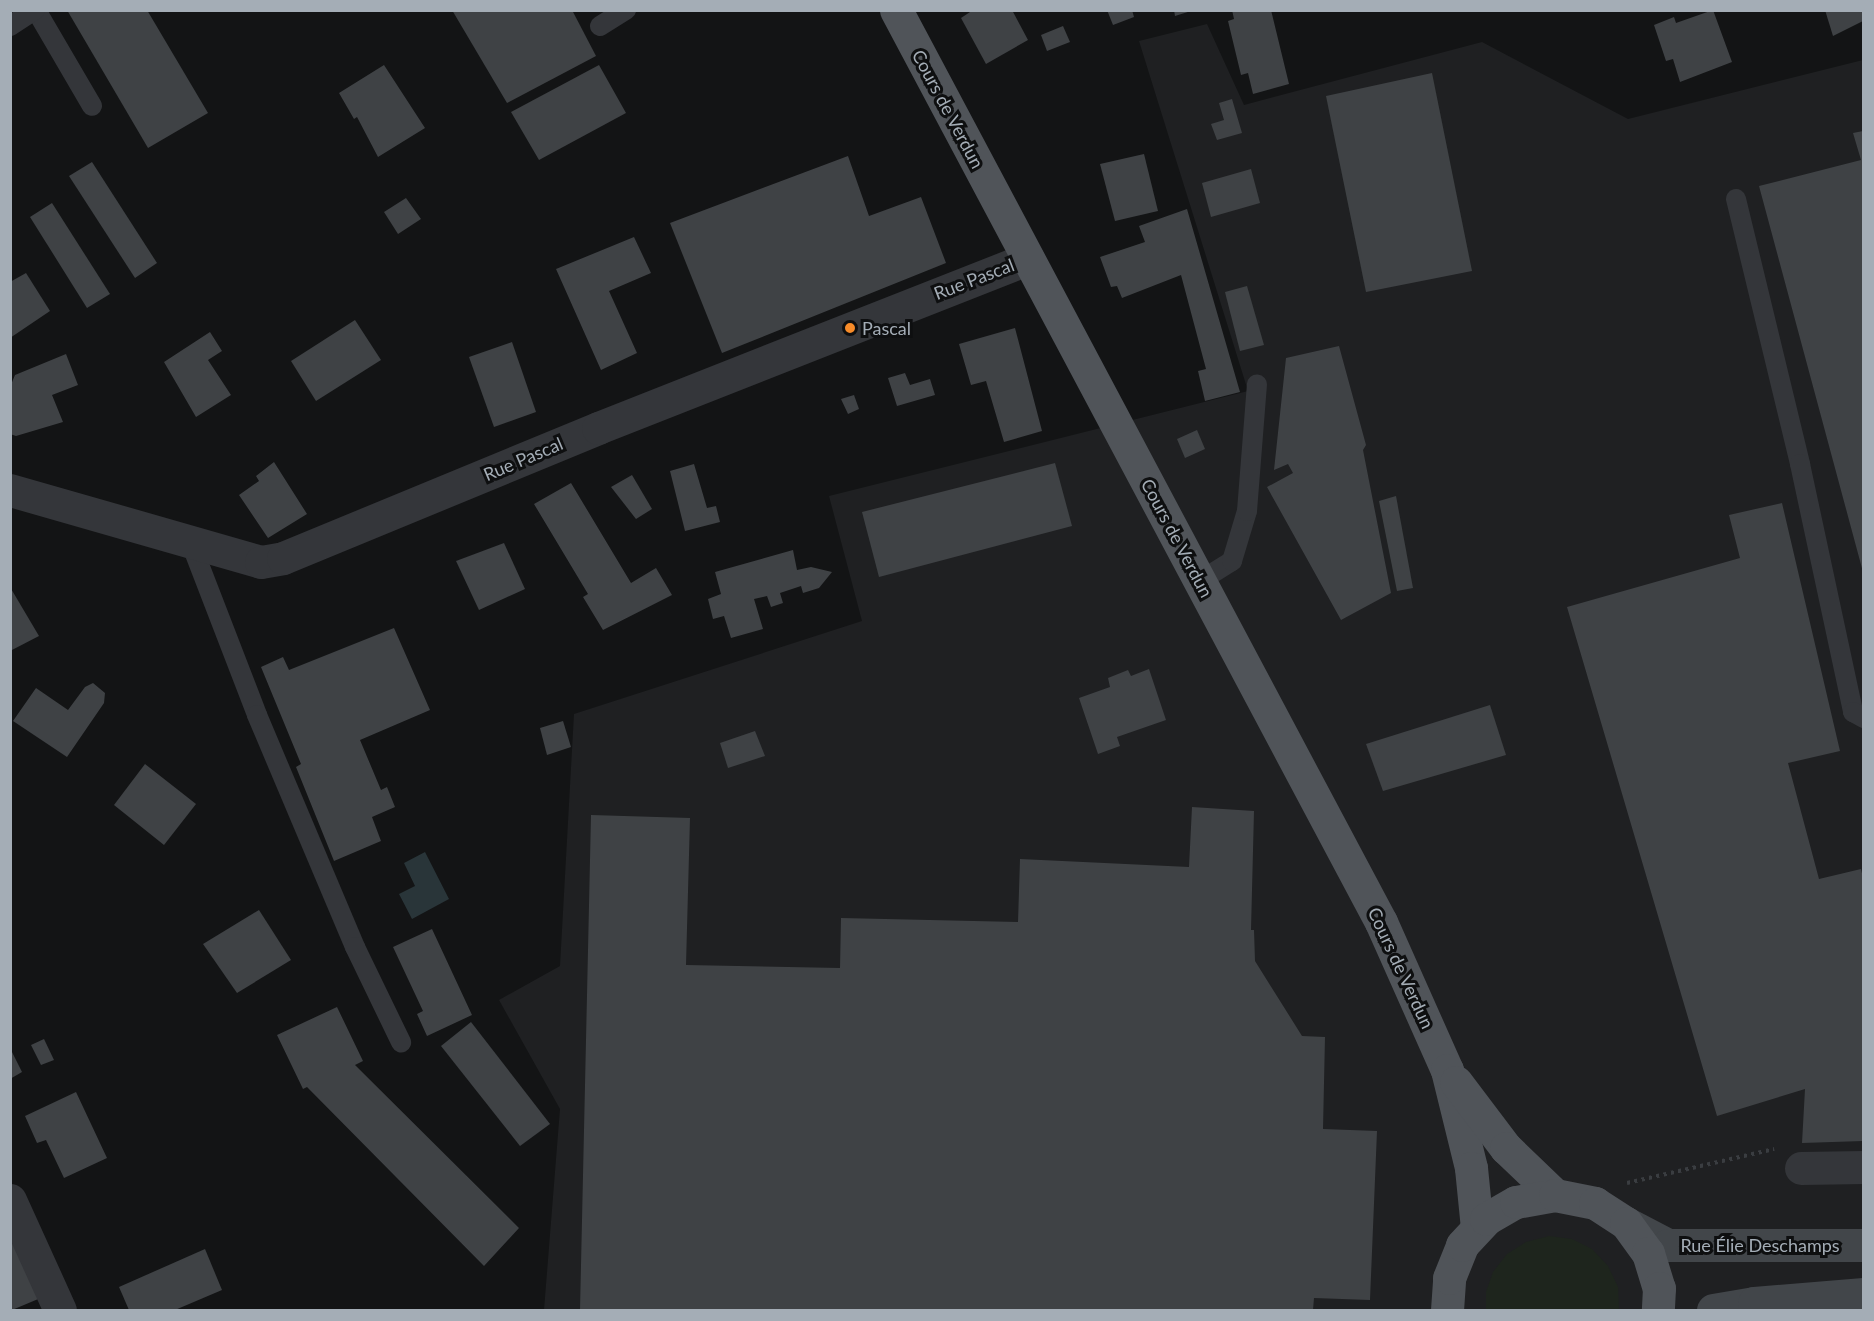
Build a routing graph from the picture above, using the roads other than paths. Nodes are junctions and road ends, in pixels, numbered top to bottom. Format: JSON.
{"nodes":[{"id":1,"x":36,"y":10,"type":"edge"},
{"id":2,"x":626,"y":10,"type":"edge"},
{"id":3,"x":896,"y":10,"type":"edge"},
{"id":4,"x":600,"y":26,"type":"dead end"},
{"id":5,"x":10,"y":27,"type":"edge"},
{"id":6,"x":92,"y":106,"type":"dead end"},
{"id":7,"x":1736,"y":199,"type":"dead end"},
{"id":8,"x":1028,"y":259,"type":"junction"},
{"id":9,"x":1257,"y":384,"type":"dead end"},
{"id":10,"x":10,"y":490,"type":"edge"},
{"id":11,"x":189,"y":541,"type":"junction"},
{"id":12,"x":1200,"y":581,"type":"junction"},
{"id":13,"x":1863,"y":718,"type":"edge"},
{"id":14,"x":401,"y":1042,"type":"dead end"},
{"id":15,"x":1447,"y":1070,"type":"junction"},
{"id":16,"x":1863,"y":1167,"type":"edge"},
{"id":17,"x":1801,"y":1168,"type":"road end"},
{"id":18,"x":1556,"y":1195,"type":"junction"},
{"id":19,"x":10,"y":1200,"type":"edge"},
{"id":20,"x":1626,"y":1223,"type":"junction"},
{"id":21,"x":1477,"y":1228,"type":"junction"},
{"id":22,"x":1863,"y":1245,"type":"edge"},
{"id":23,"x":1863,"y":1294,"type":"edge"},
{"id":24,"x":60,"y":1311,"type":"edge"},
{"id":25,"x":1447,"y":1311,"type":"edge"},
{"id":26,"x":1658,"y":1311,"type":"edge"},
{"id":27,"x":1713,"y":1311,"type":"edge"}],
"edges":[{"from":1,"to":5,"type":"lane"},
{"from":1,"to":6,"type":"lane"},
{"from":2,"to":4,"type":"lane"},
{"from":3,"to":8,"type":"main road","name":"Cours de Verdun"},
{"from":7,"to":13,"type":"lane"},
{"from":8,"to":11,"type":"street","name":"Rue Pascal"},
{"from":8,"to":12,"type":"main road","name":"Cours de Verdun"},
{"from":9,"to":12,"type":"lane"},
{"from":10,"to":11,"type":"street","name":"Rue Pascal"},
{"from":11,"to":14,"type":"lane"},
{"from":12,"to":15,"type":"main road","name":"Cours de Verdun"},
{"from":15,"to":18,"type":"main road","name":"Cours de Verdun"},
{"from":15,"to":21,"type":"main road","name":"Cours de Verdun"},
{"from":16,"to":17,"type":"street"},
{"from":18,"to":20,"type":"main road"},
{"from":18,"to":21,"type":"main road"},
{"from":19,"to":24,"type":"street"},
{"from":20,"to":22,"type":"main road","name":"Rue Élie Deschamps"},
{"from":20,"to":26,"type":"main road"},
{"from":21,"to":25,"type":"main road"},
{"from":23,"to":27,"type":"main road"}]}
